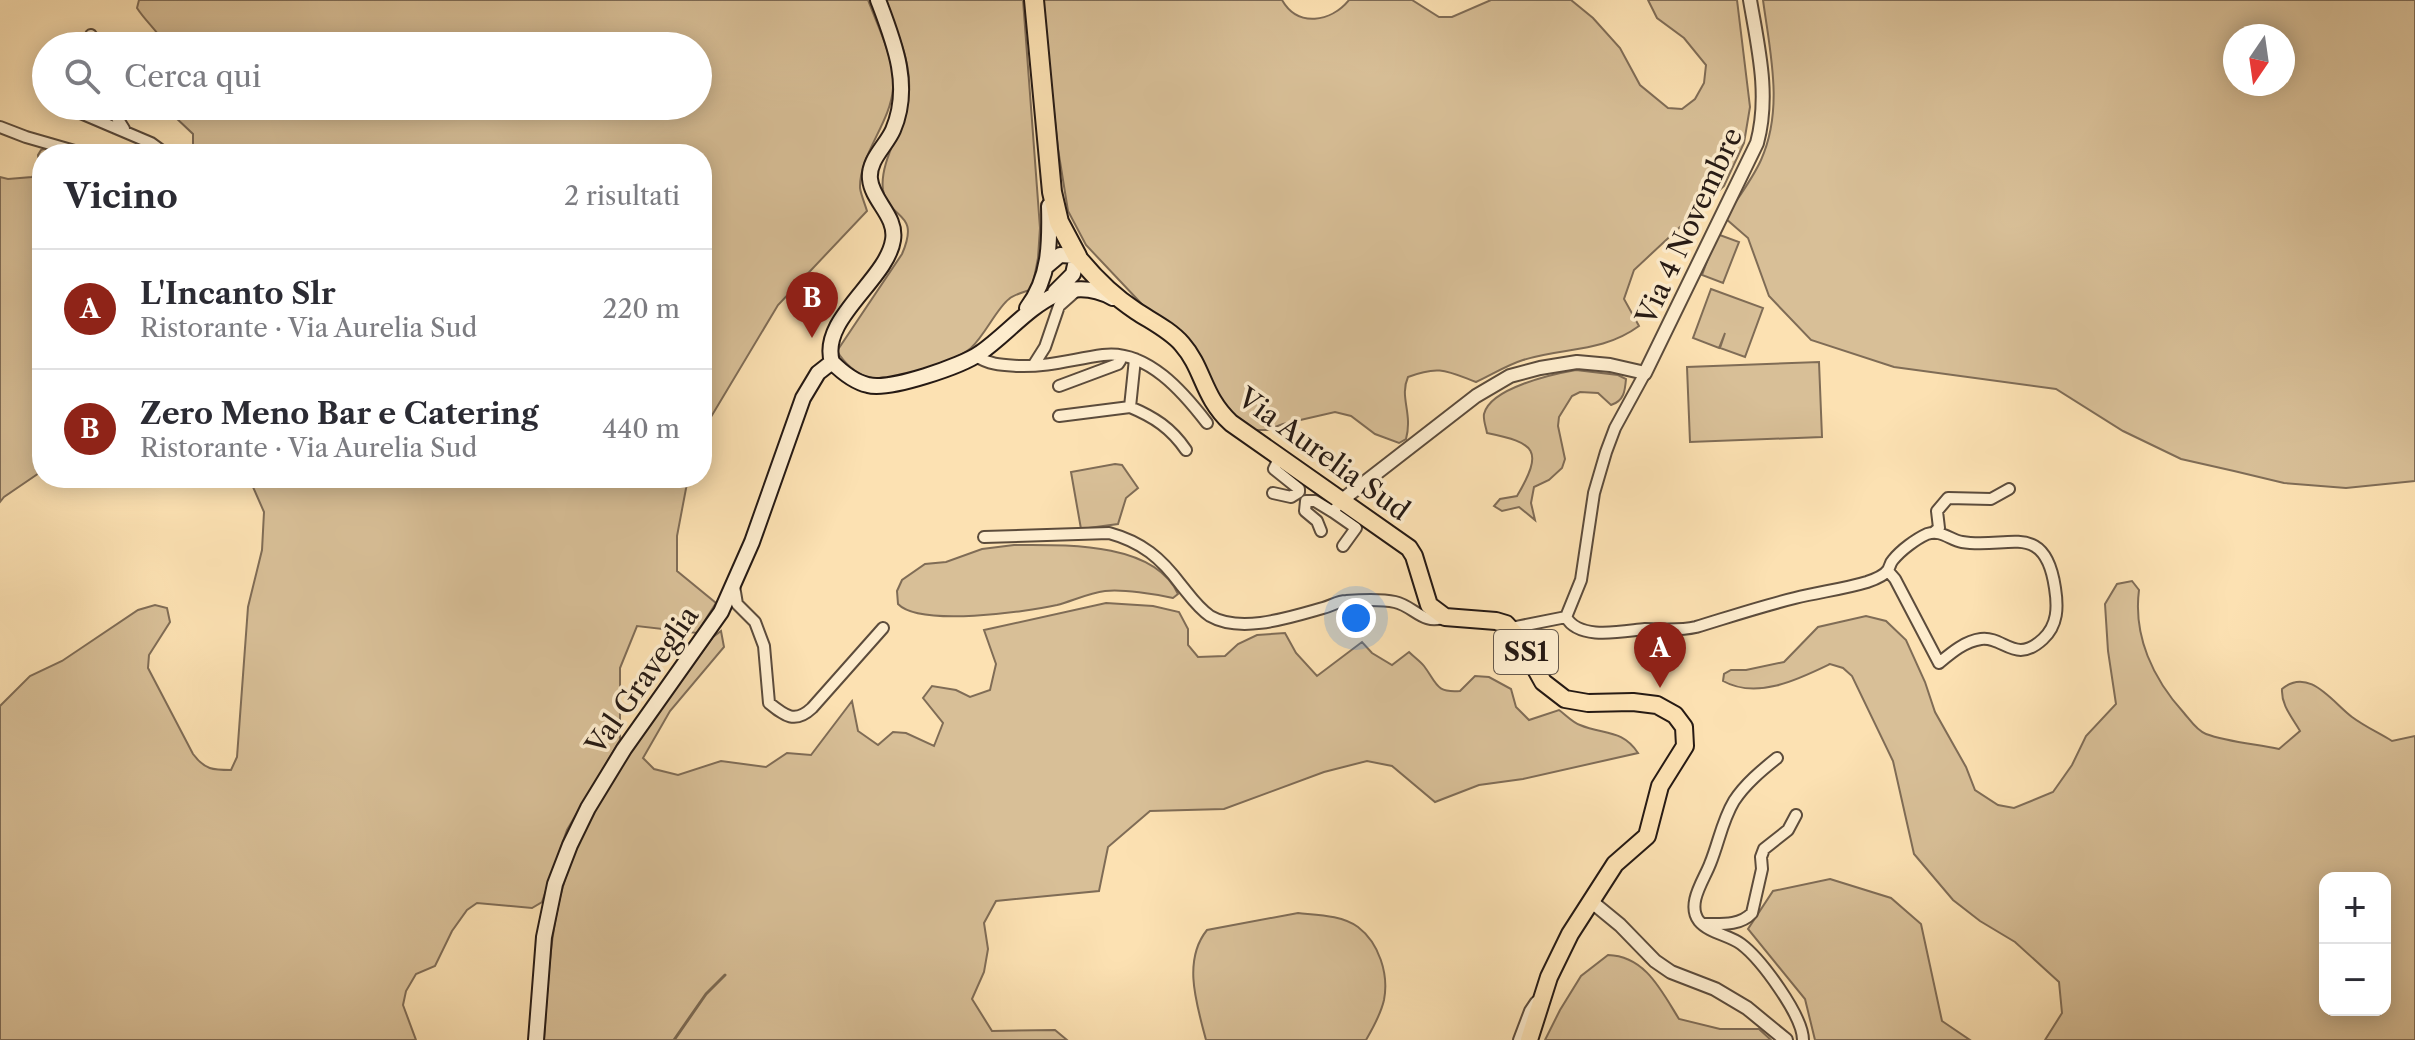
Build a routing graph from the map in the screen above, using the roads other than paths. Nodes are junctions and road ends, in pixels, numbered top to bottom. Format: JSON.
{"nodes":[{"id":1,"x":878,"y":0,"type":"edge"},
{"id":2,"x":1034,"y":0,"type":"edge"},
{"id":3,"x":1750,"y":0,"type":"edge"},
{"id":4,"x":97,"y":120,"type":"edge"},
{"id":5,"x":118,"y":120,"type":"edge"},
{"id":6,"x":0,"y":127,"type":"edge"},
{"id":7,"x":126,"y":132,"type":"junction"},
{"id":8,"x":50,"y":144,"type":"edge"},
{"id":9,"x":152,"y":144,"type":"edge"},
{"id":10,"x":1049,"y":174,"type":"junction"},
{"id":11,"x":1077,"y":256,"type":"junction"},
{"id":12,"x":1047,"y":266,"type":"junction"},
{"id":13,"x":1078,"y":288,"type":"junction"},
{"id":14,"x":1047,"y":298,"type":"junction"},
{"id":15,"x":1134,"y":309,"type":"junction"},
{"id":16,"x":1019,"y":319,"type":"junction"},
{"id":17,"x":1117,"y":355,"type":"junction"},
{"id":18,"x":976,"y":356,"type":"junction"},
{"id":19,"x":1135,"y":359,"type":"junction"},
{"id":20,"x":832,"y":362,"type":"junction"},
{"id":21,"x":1033,"y":366,"type":"junction"},
{"id":22,"x":1645,"y":373,"type":"junction"},
{"id":23,"x":1059,"y":386,"type":"dead end"},
{"id":24,"x":1130,"y":407,"type":"junction"},
{"id":25,"x":1059,"y":416,"type":"dead end"},
{"id":26,"x":1207,"y":423,"type":"dead end"},
{"id":27,"x":1186,"y":450,"type":"dead end"},
{"id":28,"x":1280,"y":457,"type":"junction"},
{"id":29,"x":2009,"y":489,"type":"dead end"},
{"id":30,"x":1273,"y":493,"type":"dead end"},
{"id":31,"x":1337,"y":506,"type":"junction"},
{"id":32,"x":1321,"y":531,"type":"dead end"},
{"id":33,"x":1933,"y":533,"type":"junction"},
{"id":34,"x":984,"y":537,"type":"dead end"},
{"id":35,"x":1343,"y":546,"type":"dead end"},
{"id":36,"x":1888,"y":571,"type":"junction"},
{"id":37,"x":734,"y":586,"type":"junction"},
{"id":38,"x":1426,"y":598,"type":"junction"},
{"id":39,"x":1408,"y":608,"type":"junction"},
{"id":40,"x":1445,"y":617,"type":"junction"},
{"id":41,"x":1566,"y":617,"type":"junction"},
{"id":42,"x":883,"y":628,"type":"dead end"},
{"id":43,"x":1511,"y":628,"type":"junction"},
{"id":44,"x":1777,"y":758,"type":"dead end"},
{"id":45,"x":1796,"y":815,"type":"dead end"},
{"id":46,"x":1592,"y":902,"type":"junction"},
{"id":47,"x":1702,"y":924,"type":"junction"},
{"id":48,"x":1543,"y":995,"type":"junction"},
{"id":49,"x":536,"y":1040,"type":"edge"},
{"id":50,"x":1519,"y":1040,"type":"edge"},
{"id":51,"x":1529,"y":1040,"type":"edge"},
{"id":52,"x":1786,"y":1040,"type":"edge"},
{"id":53,"x":1803,"y":1040,"type":"edge"}],
"edges":[{"from":1,"to":20,"type":"main road"},
{"from":2,"to":10,"type":"highway"},
{"from":3,"to":22,"type":"street","name":"Via 4 Novembre"},
{"from":4,"to":7,"type":"street"},
{"from":5,"to":7,"type":"street"},
{"from":6,"to":8,"type":"street"},
{"from":7,"to":9,"type":"street"},
{"from":10,"to":11,"type":"highway"},
{"from":10,"to":12,"type":"main road"},
{"from":11,"to":12,"type":"main road"},
{"from":11,"to":14,"type":"main road"},
{"from":11,"to":15,"type":"main road"},
{"from":12,"to":16,"type":"main road"},
{"from":13,"to":14,"type":"main road"},
{"from":13,"to":15,"type":"main road","name":"Via Aurelia Sud"},
{"from":13,"to":21,"type":"street"},
{"from":14,"to":16,"type":"main road"},
{"from":15,"to":28,"type":"main road","name":"Via Aurelia Sud"},
{"from":16,"to":18,"type":"main road"},
{"from":17,"to":19,"type":"street"},
{"from":17,"to":21,"type":"street"},
{"from":17,"to":23,"type":"street"},
{"from":18,"to":20,"type":"main road"},
{"from":18,"to":21,"type":"street"},
{"from":19,"to":24,"type":"street"},
{"from":19,"to":26,"type":"street"},
{"from":20,"to":37,"type":"main road","name":"Val Graveglia"},
{"from":22,"to":31,"type":"street"},
{"from":22,"to":41,"type":"street","name":"Via 4 Novembre"},
{"from":24,"to":25,"type":"street"},
{"from":24,"to":27,"type":"street"},
{"from":28,"to":30,"type":"street"},
{"from":28,"to":31,"type":"main road","name":"Via Aurelia Sud"},
{"from":29,"to":33,"type":"street"},
{"from":31,"to":32,"type":"street"},
{"from":31,"to":35,"type":"street"},
{"from":31,"to":38,"type":"main road","name":"Via Aurelia Sud"},
{"from":33,"to":36,"type":"street"},
{"from":33,"to":36,"type":"street"},
{"from":34,"to":39,"type":"street"},
{"from":36,"to":41,"type":"street"},
{"from":37,"to":42,"type":"street"},
{"from":37,"to":49,"type":"main road","name":"Val Graveglia"},
{"from":38,"to":39,"type":"street"},
{"from":38,"to":40,"type":"main road","name":"Via Aurelia Sud"},
{"from":39,"to":40,"type":"street"},
{"from":40,"to":43,"type":"main road","number":"SS1"},
{"from":41,"to":43,"type":"street"},
{"from":43,"to":46,"type":"main road","number":"SS1"},
{"from":44,"to":47,"type":"street"},
{"from":45,"to":47,"type":"street"},
{"from":46,"to":48,"type":"main road","number":"SS1"},
{"from":46,"to":52,"type":"street"},
{"from":47,"to":53,"type":"street"},
{"from":48,"to":50,"type":"street"},
{"from":48,"to":51,"type":"main road","number":"SS1"}]}
